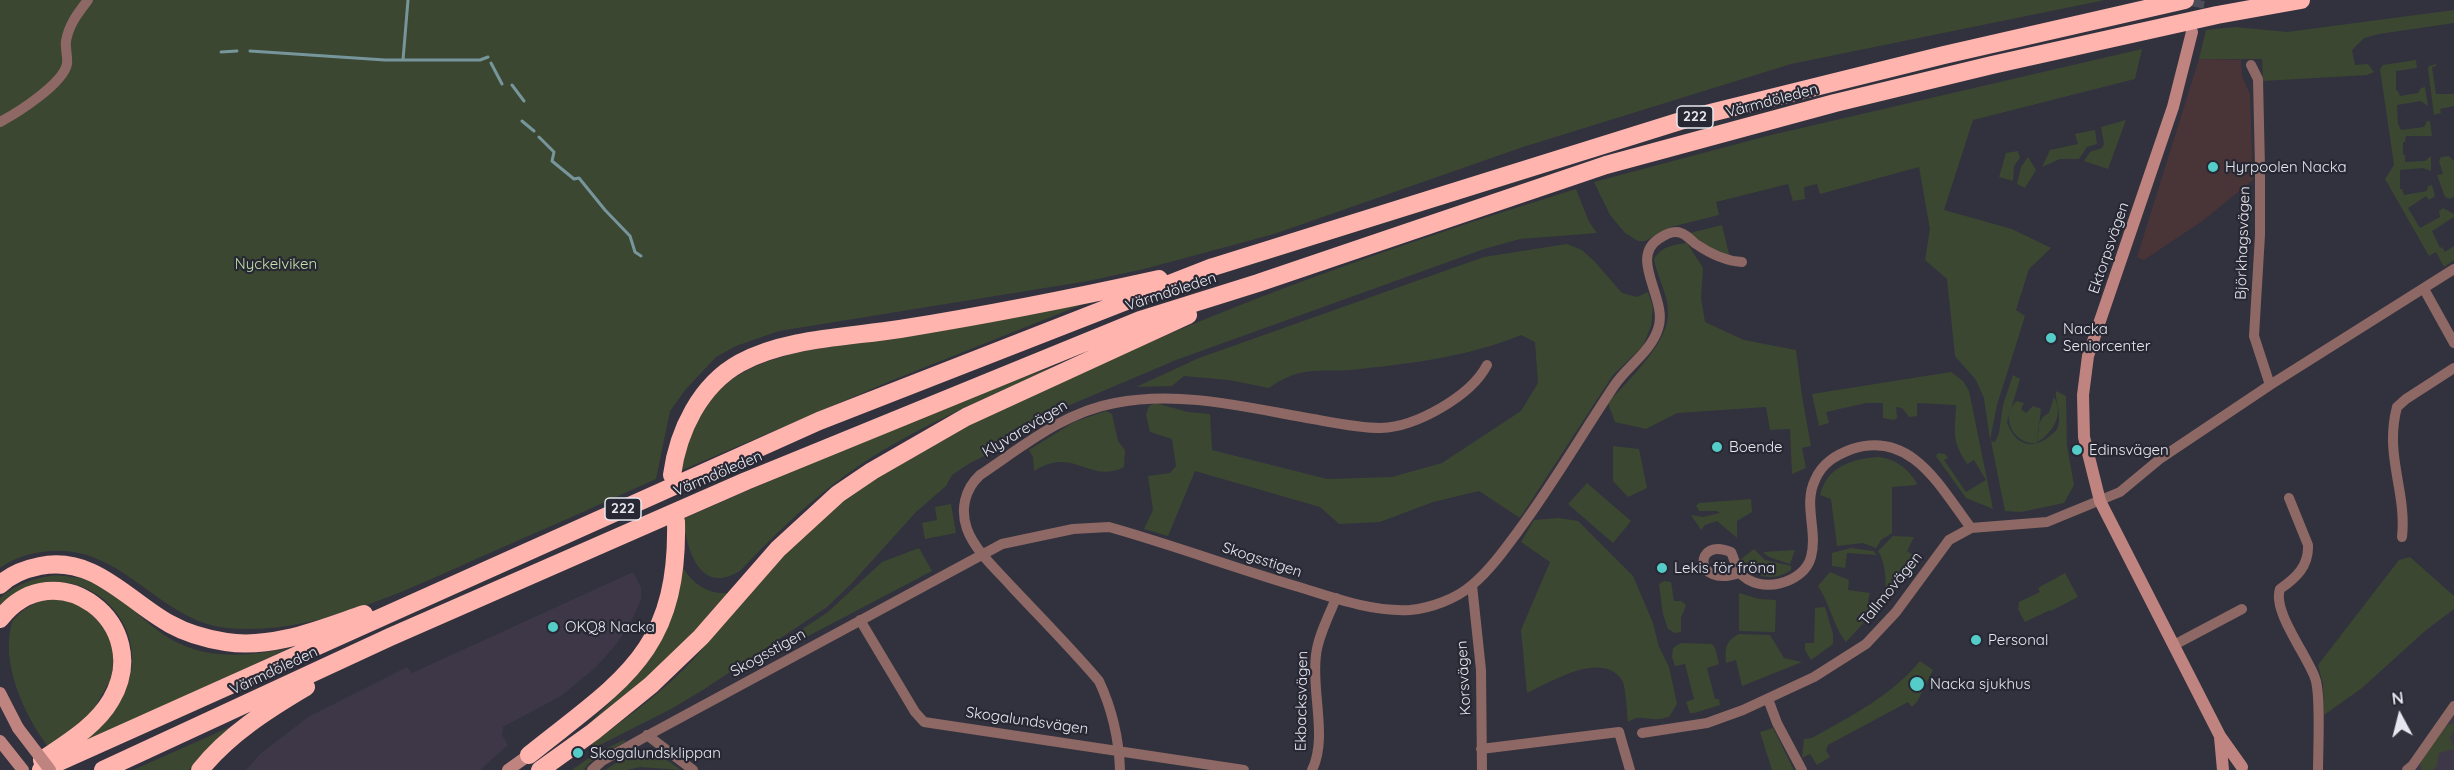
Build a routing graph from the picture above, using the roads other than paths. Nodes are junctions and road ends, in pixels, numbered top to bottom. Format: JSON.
{"nodes":[{"id":1,"x":88,"y":0,"type":"edge"},
{"id":2,"x":2185,"y":0,"type":"edge"},
{"id":3,"x":2301,"y":0,"type":"edge"},
{"id":4,"x":2192,"y":32,"type":"tunnel mouth"},
{"id":5,"x":2251,"y":65,"type":"dead end"},
{"id":6,"x":0,"y":122,"type":"edge"},
{"id":7,"x":1742,"y":262,"type":"dead end"},
{"id":8,"x":1213,"y":267,"type":"junction"},
{"id":9,"x":2454,"y":269,"type":"edge"},
{"id":10,"x":1258,"y":283,"type":"junction"},
{"id":11,"x":2424,"y":289,"type":"junction"},
{"id":12,"x":2454,"y":343,"type":"edge"},
{"id":13,"x":1487,"y":365,"type":"dead end"},
{"id":14,"x":2454,"y":368,"type":"edge"},
{"id":15,"x":2270,"y":385,"type":"junction"},
{"id":16,"x":672,"y":475,"type":"dead end"},
{"id":17,"x":2289,"y":498,"type":"dead end"},
{"id":18,"x":2100,"y":501,"type":"junction"},
{"id":19,"x":676,"y":521,"type":"dead end"},
{"id":20,"x":1971,"y":528,"type":"junction"},
{"id":21,"x":2402,"y":537,"type":"dead end"},
{"id":22,"x":983,"y":554,"type":"junction"},
{"id":23,"x":493,"y":568,"type":"junction"},
{"id":24,"x":1739,"y":573,"type":"dead end"},
{"id":25,"x":0,"y":585,"type":"edge"},
{"id":26,"x":1472,"y":585,"type":"junction"},
{"id":27,"x":1335,"y":598,"type":"junction"},
{"id":28,"x":2242,"y":609,"type":"dead end"},
{"id":29,"x":0,"y":619,"type":"edge"},
{"id":30,"x":860,"y":620,"type":"junction"},
{"id":31,"x":390,"y":636,"type":"junction"},
{"id":32,"x":2174,"y":645,"type":"junction"},
{"id":33,"x":0,"y":680,"type":"edge"},
{"id":34,"x":0,"y":694,"type":"edge"},
{"id":35,"x":1768,"y":699,"type":"junction"},
{"id":36,"x":2454,"y":706,"type":"edge"},
{"id":37,"x":1642,"y":733,"type":"dead end"},
{"id":38,"x":647,"y":735,"type":"junction"},
{"id":39,"x":2220,"y":736,"type":"junction"},
{"id":40,"x":1,"y":741,"type":"edge"},
{"id":41,"x":1481,"y":749,"type":"junction"},
{"id":42,"x":1120,"y":750,"type":"junction"},
{"id":43,"x":534,"y":763,"type":"edge"},
{"id":44,"x":2245,"y":768,"type":"edge"},
{"id":45,"x":2408,"y":769,"type":"edge"},
{"id":46,"x":23,"y":770,"type":"edge"},
{"id":47,"x":29,"y":770,"type":"edge"},
{"id":48,"x":41,"y":770,"type":"edge"},
{"id":49,"x":50,"y":770,"type":"edge"},
{"id":50,"x":103,"y":770,"type":"edge"},
{"id":51,"x":198,"y":770,"type":"edge"},
{"id":52,"x":508,"y":770,"type":"edge"},
{"id":53,"x":592,"y":770,"type":"edge"},
{"id":54,"x":693,"y":770,"type":"edge"},
{"id":55,"x":1120,"y":770,"type":"edge"},
{"id":56,"x":1244,"y":770,"type":"edge"},
{"id":57,"x":1312,"y":770,"type":"edge"},
{"id":58,"x":1482,"y":770,"type":"edge"},
{"id":59,"x":1630,"y":770,"type":"edge"},
{"id":60,"x":1802,"y":770,"type":"edge"},
{"id":61,"x":2225,"y":770,"type":"edge"},
{"id":62,"x":2318,"y":770,"type":"edge"}],
"edges":[{"from":1,"to":6,"type":"street"},
{"from":2,"to":8,"type":"highway","name":"Värmdöleden","number":"222"},
{"from":3,"to":10,"type":"highway","name":"Värmdöleden","number":"222"},
{"from":4,"to":18,"type":"street","name":"Ektorpsvägen"},
{"from":5,"to":15,"type":"street","name":"Björkhagsvägen"},
{"from":7,"to":26,"type":"street","name":"Skogsstigen"},
{"from":8,"to":16,"type":"highway"},
{"from":8,"to":23,"type":"highway","name":"Värmdöleden","number":"222"},
{"from":9,"to":11,"type":"street"},
{"from":10,"to":31,"type":"highway","name":"Värmdöleden","number":"222"},
{"from":10,"to":43,"type":"highway"},
{"from":11,"to":12,"type":"street"},
{"from":11,"to":15,"type":"street"},
{"from":13,"to":22,"type":"street","name":"Klyvarevägen"},
{"from":14,"to":21,"type":"street"},
{"from":15,"to":18,"type":"street"},
{"from":17,"to":62,"type":"street"},
{"from":18,"to":20,"type":"street"},
{"from":18,"to":32,"type":"street","name":"Ektorpsvägen"},
{"from":19,"to":43,"type":"highway"},
{"from":20,"to":24,"type":"street"},
{"from":20,"to":35,"type":"street","name":"Tallmovägen"},
{"from":22,"to":27,"type":"street","name":"Skogsstigen"},
{"from":22,"to":30,"type":"street","name":"Skogsstigen"},
{"from":22,"to":42,"type":"street","name":"Klyvarevägen"},
{"from":23,"to":25,"type":"highway"},
{"from":23,"to":48,"type":"highway","name":"Värmdöleden","number":"222"},
{"from":26,"to":27,"type":"street","name":"Skogsstigen"},
{"from":26,"to":41,"type":"street","name":"Korsvägen"},
{"from":27,"to":57,"type":"street","name":"Ekbacksvägen"},
{"from":28,"to":32,"type":"street"},
{"from":29,"to":47,"type":"highway"},
{"from":30,"to":38,"type":"street","name":"Skogsstigen"},
{"from":30,"to":42,"type":"street","name":"Skogalundsvägen"},
{"from":31,"to":50,"type":"highway","name":"Värmdöleden","number":"222"},
{"from":31,"to":51,"type":"highway"},
{"from":32,"to":39,"type":"street","name":"Ektorpsvägen"},
{"from":33,"to":34,"type":"street"},
{"from":34,"to":49,"type":"street","bridge":true},
{"from":35,"to":37,"type":"street","name":"Tallmovägen"},
{"from":35,"to":60,"type":"street"},
{"from":36,"to":45,"type":"street"},
{"from":38,"to":53,"type":"street","name":"Skogsstigen"},
{"from":38,"to":54,"type":"street"},
{"from":39,"to":44,"type":"street","name":"Ektorpsvägen"},
{"from":39,"to":61,"type":"street","name":"Ektorpsvägen"},
{"from":40,"to":46,"type":"street"},
{"from":41,"to":58,"type":"street","name":"Korsvägen"},
{"from":41,"to":59,"type":"street"},
{"from":42,"to":55,"type":"street","name":"Klyvarevägen"},
{"from":42,"to":56,"type":"street","name":"Skogalundsvägen"},
{"from":43,"to":52,"type":"street"},
{"from":44,"to":61,"type":"street"}]}
